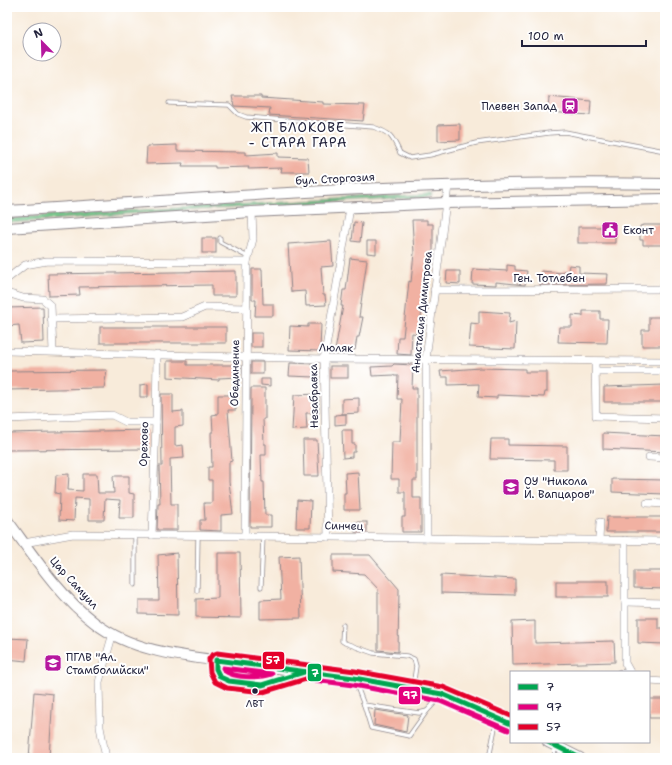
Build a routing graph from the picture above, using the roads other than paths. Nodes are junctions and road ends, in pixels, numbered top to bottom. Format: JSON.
{"nodes":[{"id":1,"x":169,"y":103,"type":"dead end"},
{"id":2,"x":665,"y":151,"type":"edge"},
{"id":3,"x":665,"y":184,"type":"edge"},
{"id":4,"x":448,"y":186,"type":"junction"},
{"id":5,"x":665,"y":199,"type":"edge"},
{"id":6,"x":445,"y":203,"type":"junction"},
{"id":7,"x":350,"y":208,"type":"junction"},
{"id":8,"x":7,"y":211,"type":"edge"},
{"id":9,"x":252,"y":212,"type":"junction"},
{"id":10,"x":7,"y":228,"type":"edge"},
{"id":11,"x":220,"y":238,"type":"dead end"},
{"id":12,"x":247,"y":260,"type":"junction"},
{"id":13,"x":7,"y":279,"type":"edge"},
{"id":14,"x":665,"y":289,"type":"edge"},
{"id":15,"x":434,"y":290,"type":"junction"},
{"id":16,"x":7,"y":293,"type":"edge"},
{"id":17,"x":247,"y":308,"type":"junction"},
{"id":18,"x":51,"y":319,"type":"junction"},
{"id":19,"x":7,"y":351,"type":"edge"},
{"id":20,"x":53,"y":351,"type":"junction"},
{"id":21,"x":157,"y":354,"type":"junction"},
{"id":22,"x":246,"y":356,"type":"junction"},
{"id":23,"x":324,"y":359,"type":"junction"},
{"id":24,"x":426,"y":359,"type":"junction"},
{"id":25,"x":596,"y":361,"type":"junction"},
{"id":26,"x":665,"y":361,"type":"edge"},
{"id":27,"x":596,"y":371,"type":"junction"},
{"id":28,"x":665,"y":371,"type":"edge"},
{"id":29,"x":665,"y":418,"type":"edge"},
{"id":30,"x":7,"y":419,"type":"edge"},
{"id":31,"x":156,"y":422,"type":"junction"},
{"id":32,"x":649,"y":457,"type":"dead end"},
{"id":33,"x":665,"y":458,"type":"edge"},
{"id":34,"x":647,"y":503,"type":"dead end"},
{"id":35,"x":665,"y":504,"type":"edge"},
{"id":36,"x":7,"y":520,"type":"edge"},
{"id":37,"x":600,"y":522,"type":"dead end"},
{"id":38,"x":135,"y":535,"type":"junction"},
{"id":39,"x":152,"y":535,"type":"junction"},
{"id":40,"x":198,"y":536,"type":"junction"},
{"id":41,"x":245,"y":536,"type":"junction"},
{"id":42,"x":263,"y":536,"type":"junction"},
{"id":43,"x":328,"y":537,"type":"junction"},
{"id":44,"x":427,"y":538,"type":"junction"},
{"id":45,"x":599,"y":540,"type":"junction"},
{"id":46,"x":625,"y":540,"type":"junction"},
{"id":47,"x":665,"y":541,"type":"edge"},
{"id":48,"x":24,"y":543,"type":"junction"},
{"id":49,"x":135,"y":585,"type":"dead end"},
{"id":50,"x":261,"y":587,"type":"dead end"},
{"id":51,"x":197,"y":591,"type":"dead end"},
{"id":52,"x":625,"y":602,"type":"junction"},
{"id":53,"x":665,"y":603,"type":"edge"},
{"id":54,"x":343,"y":625,"type":"dead end"},
{"id":55,"x":113,"y":633,"type":"junction"},
{"id":56,"x":216,"y":660,"type":"junction"},
{"id":57,"x":629,"y":671,"type":"edge"},
{"id":58,"x":304,"y":672,"type":"junction"},
{"id":59,"x":354,"y":678,"type":"junction"},
{"id":60,"x":650,"y":681,"type":"edge"},
{"id":61,"x":665,"y":682,"type":"edge"},
{"id":62,"x":413,"y":688,"type":"junction"},
{"id":63,"x":442,"y":694,"type":"junction"},
{"id":64,"x":364,"y":705,"type":"junction"},
{"id":65,"x":428,"y":711,"type":"junction"},
{"id":66,"x":498,"y":717,"type":"junction"},
{"id":67,"x":510,"y":723,"type":"edge"},
{"id":68,"x":552,"y":744,"type":"edge"},
{"id":69,"x":106,"y":758,"type":"edge"},
{"id":70,"x":489,"y":758,"type":"edge"},
{"id":71,"x":554,"y":758,"type":"edge"},
{"id":72,"x":580,"y":758,"type":"edge"}],
"edges":[{"from":1,"to":2,"type":"lane"},
{"from":3,"to":4,"type":"main road","name":"бул. Сторгозия"},
{"from":4,"to":6,"type":"street","name":"Анастасия Димитрова"},
{"from":4,"to":8,"type":"main road","name":"бул. Сторгозия"},
{"from":5,"to":6,"type":"main road"},
{"from":6,"to":7,"type":"main road"},
{"from":6,"to":15,"type":"street","name":"Анастасия Димитрова"},
{"from":7,"to":9,"type":"main road"},
{"from":7,"to":23,"type":"street","name":"Незабравка"},
{"from":9,"to":10,"type":"main road"},
{"from":9,"to":12,"type":"street","name":"Обединение"},
{"from":11,"to":12,"type":"lane"},
{"from":12,"to":13,"type":"street"},
{"from":12,"to":17,"type":"street","name":"Обединение"},
{"from":14,"to":15,"type":"street","name":"Ген. Тотлебен"},
{"from":15,"to":24,"type":"street","name":"Анастасия Димитрова"},
{"from":16,"to":18,"type":"street"},
{"from":17,"to":18,"type":"street"},
{"from":17,"to":22,"type":"street","name":"Обединение"},
{"from":18,"to":20,"type":"street"},
{"from":19,"to":20,"type":"street","name":"Люляк"},
{"from":20,"to":21,"type":"street","name":"Люляк"},
{"from":21,"to":22,"type":"street","name":"Люляк"},
{"from":21,"to":31,"type":"street","name":"Орехово"},
{"from":22,"to":23,"type":"street","name":"Люляк"},
{"from":22,"to":41,"type":"street","name":"Обединение"},
{"from":23,"to":24,"type":"street","name":"Люляк"},
{"from":23,"to":43,"type":"street","name":"Незабравка"},
{"from":24,"to":25,"type":"street","name":"Люляк"},
{"from":24,"to":44,"type":"street","name":"Анастасия Димитрова"},
{"from":25,"to":26,"type":"street","name":"Люляк"},
{"from":25,"to":27,"type":"street"},
{"from":27,"to":28,"type":"street"},
{"from":27,"to":29,"type":"street"},
{"from":30,"to":31,"type":"street"},
{"from":31,"to":39,"type":"street","name":"Орехово"},
{"from":32,"to":33,"type":"street"},
{"from":34,"to":35,"type":"street"},
{"from":36,"to":48,"type":"main road","name":"Цар Самуил"},
{"from":37,"to":45,"type":"street"},
{"from":38,"to":39,"type":"street","name":"Синчец"},
{"from":38,"to":48,"type":"street","name":"Синчец"},
{"from":38,"to":49,"type":"lane"},
{"from":39,"to":40,"type":"street","name":"Синчец"},
{"from":40,"to":41,"type":"street","name":"Синчец"},
{"from":40,"to":51,"type":"lane"},
{"from":41,"to":42,"type":"street","name":"Синчец"},
{"from":42,"to":43,"type":"street","name":"Синчец"},
{"from":42,"to":50,"type":"lane"},
{"from":43,"to":44,"type":"street","name":"Синчец"},
{"from":44,"to":45,"type":"street","name":"Синчец"},
{"from":45,"to":46,"type":"street","name":"Синчец"},
{"from":46,"to":47,"type":"street","name":"Синчец"},
{"from":46,"to":52,"type":"street"},
{"from":48,"to":55,"type":"main road","name":"Цар Самуил"},
{"from":52,"to":53,"type":"street"},
{"from":52,"to":57,"type":"street"},
{"from":54,"to":62,"type":"lane"},
{"from":55,"to":56,"type":"main road","name":"Цар Самуил"},
{"from":55,"to":69,"type":"street"},
{"from":56,"to":58,"type":"main road","name":"Цар Самуил"},
{"from":56,"to":58,"type":"lane"},
{"from":58,"to":59,"type":"main road","name":"Цар Самуил"},
{"from":59,"to":62,"type":"main road","name":"Цар Самуил"},
{"from":59,"to":64,"type":"lane"},
{"from":60,"to":61,"type":"street"},
{"from":62,"to":63,"type":"main road","name":"Цар Самуил"},
{"from":63,"to":65,"type":"lane"},
{"from":63,"to":66,"type":"main road","name":"Цар Самуил"},
{"from":64,"to":65,"type":"lane"},
{"from":64,"to":65,"type":"lane"},
{"from":66,"to":67,"type":"main road","name":"Цар Самуил"},
{"from":66,"to":70,"type":"lane"},
{"from":68,"to":71,"type":"lane"},
{"from":68,"to":72,"type":"main road"}]}
